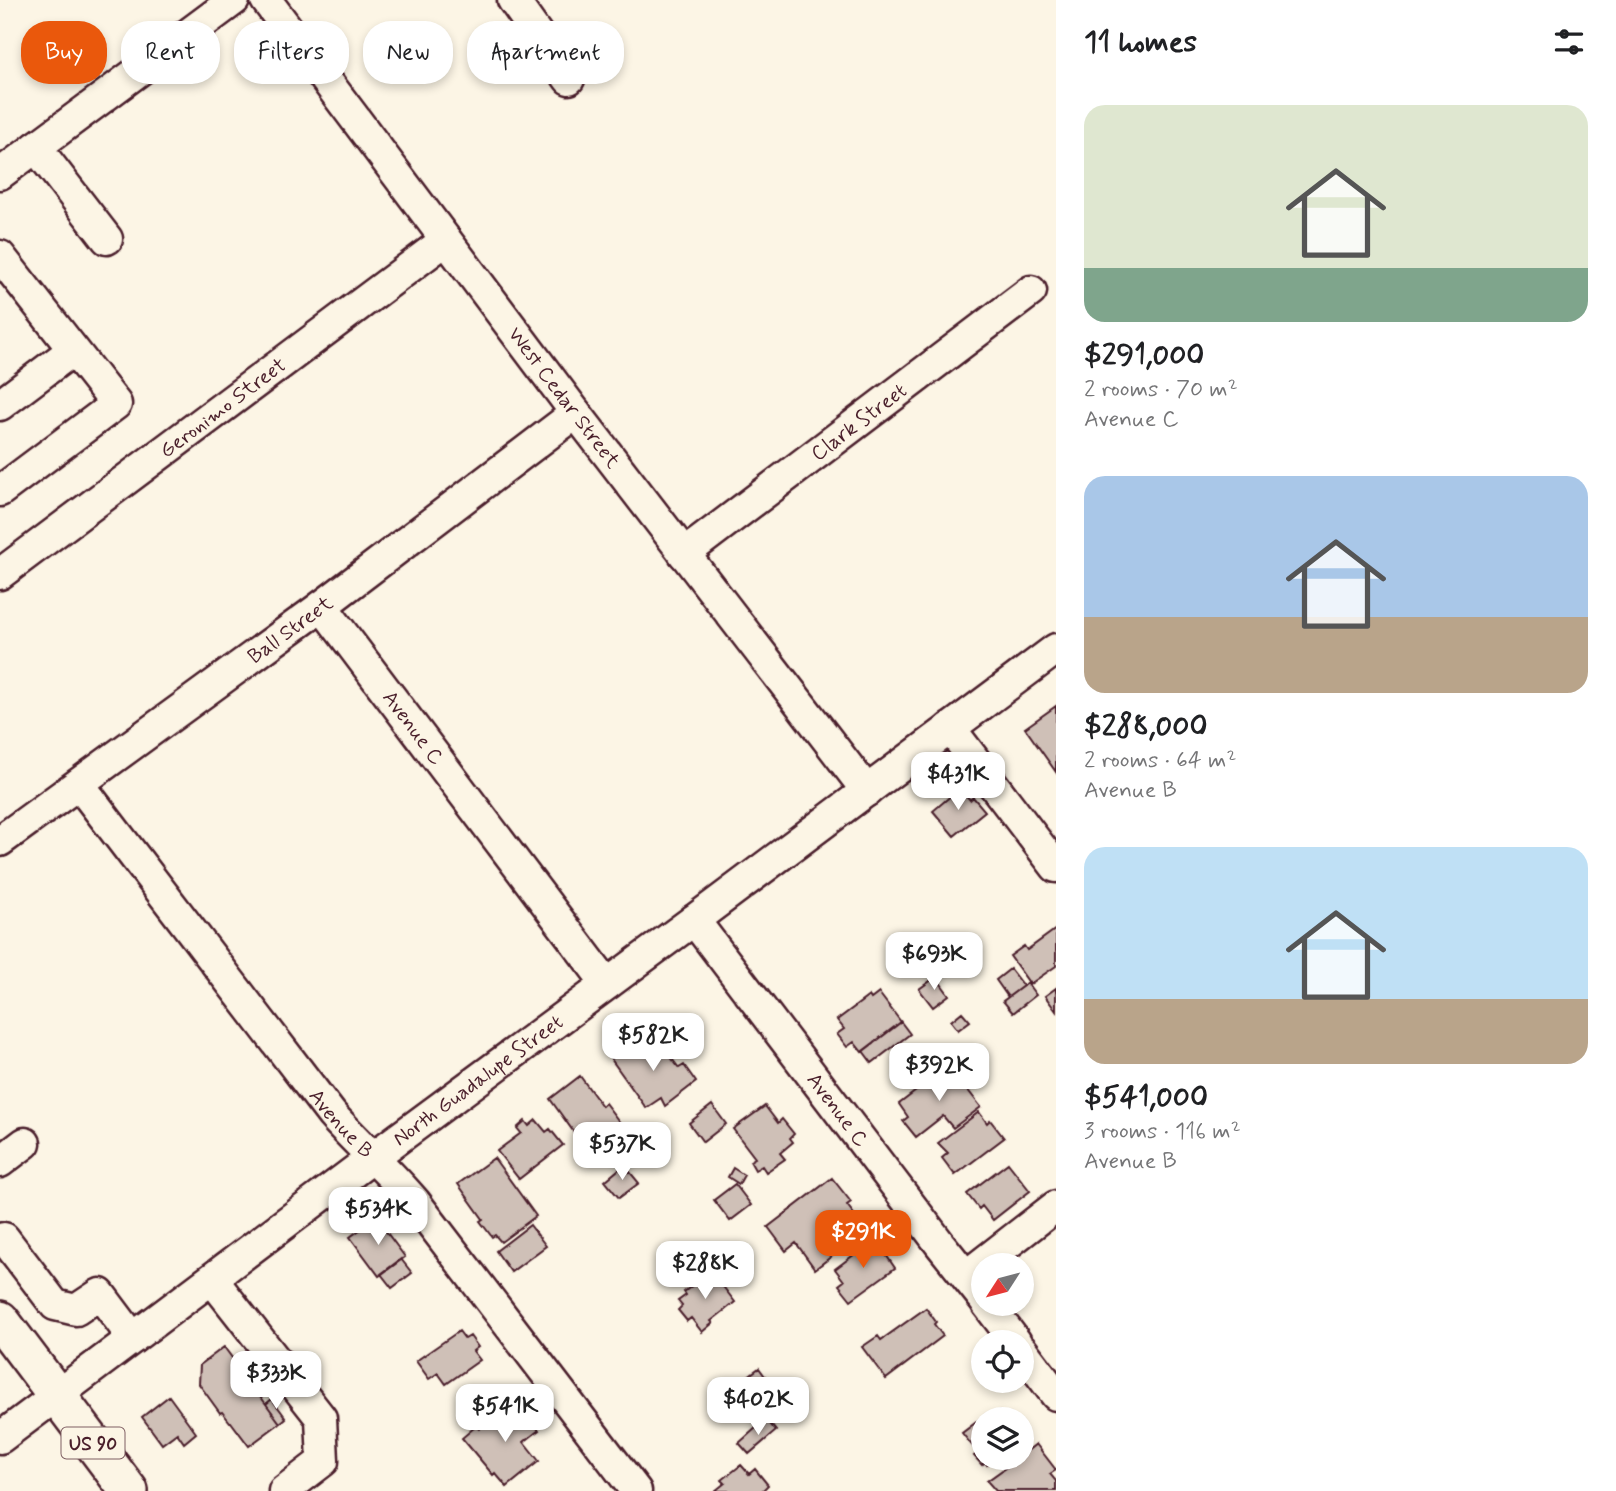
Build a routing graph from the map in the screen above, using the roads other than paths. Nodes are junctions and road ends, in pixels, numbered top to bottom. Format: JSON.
{"nodes":[{"id":1,"x":234,"y":0,"type":"edge"},
{"id":2,"x":266,"y":0,"type":"edge"},
{"id":3,"x":513,"y":0,"type":"edge"},
{"id":4,"x":528,"y":21,"type":"edge"},
{"id":5,"x":36,"y":147,"type":"junction"},
{"id":6,"x":0,"y":174,"type":"edge"},
{"id":7,"x":107,"y":239,"type":"dead end"},
{"id":8,"x":446,"y":240,"type":"junction"},
{"id":9,"x":0,"y":256,"type":"edge"},
{"id":10,"x":1031,"y":291,"type":"dead end"},
{"id":11,"x":73,"y":349,"type":"junction"},
{"id":12,"x":0,"y":405,"type":"edge"},
{"id":13,"x":576,"y":413,"type":"junction"},
{"id":14,"x":0,"y":491,"type":"edge"},
{"id":15,"x":684,"y":554,"type":"junction"},
{"id":16,"x":0,"y":574,"type":"edge"},
{"id":17,"x":321,"y":606,"type":"junction"},
{"id":18,"x":1056,"y":649,"type":"edge"},
{"id":19,"x":950,"y":728,"type":"junction"},
{"id":20,"x":79,"y":784,"type":"junction"},
{"id":21,"x":867,"y":791,"type":"junction"},
{"id":22,"x":0,"y":841,"type":"edge"},
{"id":23,"x":1056,"y":867,"type":"edge"},
{"id":24,"x":694,"y":920,"type":"junction"},
{"id":25,"x":607,"y":984,"type":"junction"},
{"id":26,"x":25,"y":1143,"type":"dead end"},
{"id":27,"x":372,"y":1158,"type":"junction"},
{"id":28,"x":0,"y":1162,"type":"edge"},
{"id":29,"x":1056,"y":1206,"type":"edge"},
{"id":30,"x":1,"y":1232,"type":"edge"},
{"id":31,"x":1009,"y":1253,"type":"edge"},
{"id":32,"x":212,"y":1279,"type":"junction"},
{"id":33,"x":971,"y":1282,"type":"edge"},
{"id":34,"x":997,"y":1316,"type":"edge"},
{"id":35,"x":0,"y":1320,"type":"edge"},
{"id":36,"x":1008,"y":1330,"type":"edge"},
{"id":37,"x":133,"y":1338,"type":"junction"},
{"id":38,"x":1034,"y":1366,"type":"edge"},
{"id":39,"x":57,"y":1395,"type":"junction"},
{"id":40,"x":1056,"y":1395,"type":"edge"},
{"id":41,"x":0,"y":1438,"type":"edge"},
{"id":42,"x":129,"y":1491,"type":"edge"},
{"id":43,"x":284,"y":1491,"type":"edge"},
{"id":44,"x":636,"y":1491,"type":"edge"}],
"edges":[{"from":1,"to":5,"type":"street"},
{"from":2,"to":8,"type":"street","name":"West Cedar Street"},
{"from":3,"to":4,"type":"street"},
{"from":5,"to":6,"type":"street"},
{"from":5,"to":7,"type":"street"},
{"from":8,"to":13,"type":"street","name":"West Cedar Street"},
{"from":8,"to":16,"type":"street","name":"Geronimo Street"},
{"from":9,"to":11,"type":"street"},
{"from":10,"to":15,"type":"street","name":"Clark Street"},
{"from":11,"to":12,"type":"street"},
{"from":11,"to":14,"type":"street"},
{"from":13,"to":15,"type":"street","name":"West Cedar Street"},
{"from":13,"to":17,"type":"street","name":"Ball Street"},
{"from":15,"to":21,"type":"street","name":"West Cedar Street"},
{"from":17,"to":20,"type":"street","name":"Ball Street"},
{"from":17,"to":25,"type":"street","name":"Avenue C"},
{"from":18,"to":19,"type":"street","name":"North Guadalupe Street"},
{"from":19,"to":21,"type":"street","name":"North Guadalupe Street"},
{"from":19,"to":23,"type":"street"},
{"from":20,"to":22,"type":"street","name":"Ball Street"},
{"from":20,"to":27,"type":"street","name":"Avenue B"},
{"from":21,"to":24,"type":"street","name":"North Guadalupe Street"},
{"from":24,"to":25,"type":"street","name":"North Guadalupe Street"},
{"from":24,"to":33,"type":"street","name":"Avenue C"},
{"from":25,"to":27,"type":"street","name":"North Guadalupe Street"},
{"from":26,"to":28,"type":"street"},
{"from":27,"to":32,"type":"street","name":"North Guadalupe Street"},
{"from":27,"to":44,"type":"street","name":"Avenue B"},
{"from":29,"to":31,"type":"street"},
{"from":30,"to":37,"type":"street"},
{"from":32,"to":37,"type":"street","name":"North Guadalupe Street"},
{"from":32,"to":43,"type":"street"},
{"from":34,"to":36,"type":"street"},
{"from":35,"to":39,"type":"main road","number":"US 90"},
{"from":37,"to":39,"type":"street","name":"North Guadalupe Street"},
{"from":38,"to":40,"type":"street"},
{"from":39,"to":41,"type":"street","name":"North Guadalupe Street"},
{"from":39,"to":42,"type":"main road","number":"US 90"}]}
